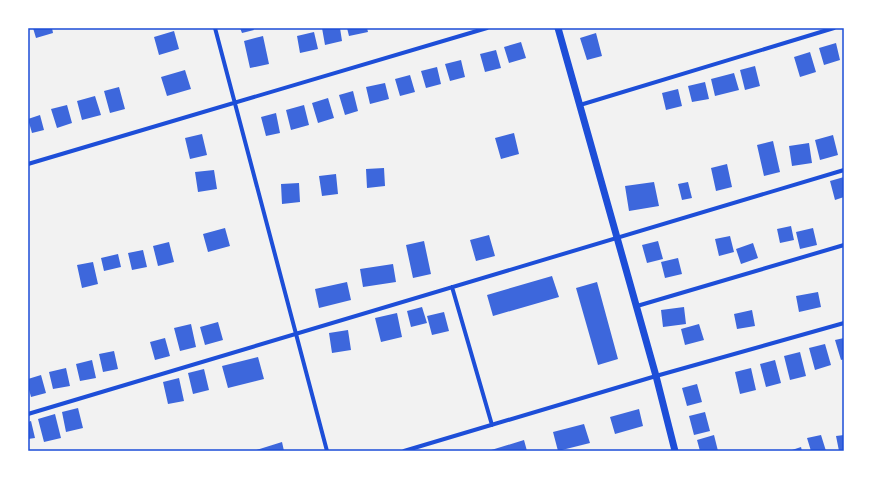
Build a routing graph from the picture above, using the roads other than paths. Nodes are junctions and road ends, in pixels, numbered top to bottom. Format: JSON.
{"nodes":[{"id":1,"x":215,"y":28,"type":"edge"},
{"id":2,"x":488,"y":28,"type":"edge"},
{"id":3,"x":558,"y":28,"type":"edge"},
{"id":4,"x":834,"y":28,"type":"edge"},
{"id":5,"x":235,"y":103,"type":"junction"},
{"id":6,"x":580,"y":105,"type":"junction"},
{"id":7,"x":28,"y":164,"type":"edge"},
{"id":8,"x":844,"y":170,"type":"edge"},
{"id":9,"x":617,"y":238,"type":"junction"},
{"id":10,"x":844,"y":245,"type":"edge"},
{"id":11,"x":452,"y":287,"type":"junction"},
{"id":12,"x":637,"y":306,"type":"junction"},
{"id":13,"x":844,"y":323,"type":"edge"},
{"id":14,"x":296,"y":334,"type":"junction"},
{"id":15,"x":656,"y":376,"type":"junction"},
{"id":16,"x":28,"y":414,"type":"edge"},
{"id":17,"x":492,"y":425,"type":"junction"},
{"id":18,"x":327,"y":451,"type":"edge"},
{"id":19,"x":404,"y":451,"type":"edge"},
{"id":20,"x":675,"y":451,"type":"edge"}],
"edges":[{"from":1,"to":5,"type":"street"},
{"from":2,"to":5,"type":"street"},
{"from":3,"to":6,"type":"street"},
{"from":4,"to":6,"type":"street"},
{"from":5,"to":7,"type":"street"},
{"from":5,"to":14,"type":"street"},
{"from":6,"to":9,"type":"street"},
{"from":8,"to":9,"type":"street"},
{"from":9,"to":11,"type":"street"},
{"from":9,"to":12,"type":"street"},
{"from":10,"to":12,"type":"street"},
{"from":11,"to":14,"type":"street"},
{"from":11,"to":17,"type":"street"},
{"from":12,"to":15,"type":"street"},
{"from":13,"to":15,"type":"street"},
{"from":14,"to":16,"type":"street"},
{"from":14,"to":18,"type":"street"},
{"from":15,"to":17,"type":"street"},
{"from":15,"to":20,"type":"street"},
{"from":17,"to":19,"type":"street"}]}
